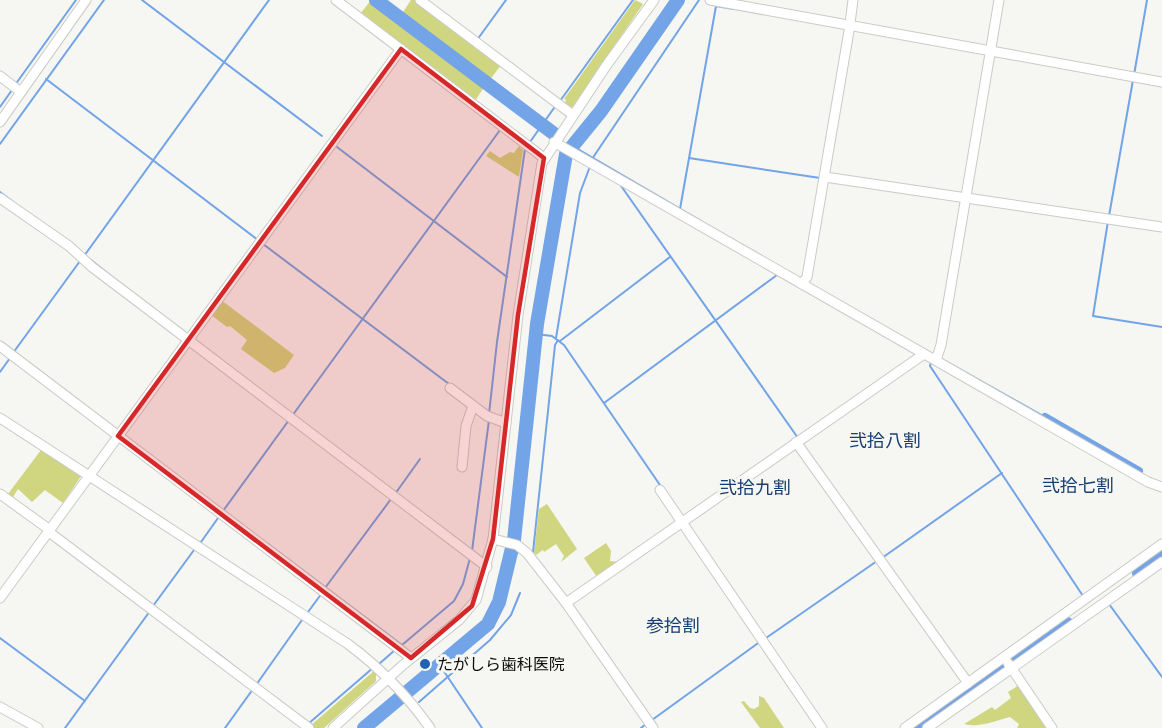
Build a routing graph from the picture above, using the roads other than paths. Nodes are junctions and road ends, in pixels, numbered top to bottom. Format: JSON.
{"nodes":[{"id":1,"x":86,"y":0,"type":"edge"},
{"id":2,"x":336,"y":0,"type":"edge"},
{"id":3,"x":420,"y":0,"type":"edge"},
{"id":4,"x":654,"y":0,"type":"edge"},
{"id":5,"x":710,"y":0,"type":"edge"},
{"id":6,"x":853,"y":0,"type":"edge"},
{"id":7,"x":999,"y":0,"type":"edge"},
{"id":8,"x":850,"y":26,"type":"junction"},
{"id":9,"x":399,"y":51,"type":"junction"},
{"id":10,"x":990,"y":52,"type":"junction"},
{"id":11,"x":0,"y":76,"type":"edge"},
{"id":12,"x":1162,"y":82,"type":"edge"},
{"id":13,"x":16,"y":89,"type":"junction"},
{"id":14,"x":573,"y":115,"type":"junction"},
{"id":15,"x":0,"y":122,"type":"edge"},
{"id":16,"x":557,"y":144,"type":"junction"},
{"id":17,"x":544,"y":158,"type":"junction"},
{"id":18,"x":824,"y":178,"type":"junction"},
{"id":19,"x":0,"y":198,"type":"edge"},
{"id":20,"x":966,"y":198,"type":"junction"},
{"id":21,"x":1162,"y":227,"type":"edge"},
{"id":22,"x":804,"y":281,"type":"junction"},
{"id":23,"x":189,"y":339,"type":"junction"},
{"id":24,"x":0,"y":346,"type":"edge"},
{"id":25,"x":924,"y":354,"type":"junction"},
{"id":26,"x":937,"y":358,"type":"junction"},
{"id":27,"x":450,"y":388,"type":"dead end"},
{"id":28,"x":473,"y":406,"type":"junction"},
{"id":29,"x":0,"y":418,"type":"edge"},
{"id":30,"x":507,"y":423,"type":"junction"},
{"id":31,"x":118,"y":436,"type":"junction"},
{"id":32,"x":798,"y":441,"type":"junction"},
{"id":33,"x":462,"y":467,"type":"dead end"},
{"id":34,"x":89,"y":477,"type":"junction"},
{"id":35,"x":1162,"y":487,"type":"edge"},
{"id":36,"x":660,"y":490,"type":"dead end"},
{"id":37,"x":0,"y":494,"type":"edge"},
{"id":38,"x":682,"y":521,"type":"junction"},
{"id":39,"x":49,"y":531,"type":"junction"},
{"id":40,"x":493,"y":539,"type":"junction"},
{"id":41,"x":1162,"y":544,"type":"edge"},
{"id":42,"x":1162,"y":562,"type":"edge"},
{"id":43,"x":487,"y":567,"type":"junction"},
{"id":44,"x":0,"y":598,"type":"edge"},
{"id":45,"x":566,"y":603,"type":"junction"},
{"id":46,"x":411,"y":658,"type":"junction"},
{"id":47,"x":1010,"y":664,"type":"junction"},
{"id":48,"x":388,"y":678,"type":"junction"},
{"id":49,"x":968,"y":683,"type":"junction"},
{"id":50,"x":948,"y":706,"type":"junction"},
{"id":51,"x":0,"y":707,"type":"edge"},
{"id":52,"x":925,"y":724,"type":"edge"},
{"id":53,"x":307,"y":726,"type":"edge"},
{"id":54,"x":38,"y":728,"type":"edge"},
{"id":55,"x":333,"y":728,"type":"edge"},
{"id":56,"x":430,"y":728,"type":"edge"},
{"id":57,"x":653,"y":728,"type":"edge"},
{"id":58,"x":822,"y":728,"type":"edge"},
{"id":59,"x":905,"y":728,"type":"edge"},
{"id":60,"x":1052,"y":728,"type":"edge"}],
"edges":[{"from":1,"to":13,"type":"street"},
{"from":2,"to":9,"type":"street"},
{"from":3,"to":14,"type":"street"},
{"from":4,"to":14,"type":"street"},
{"from":5,"to":8,"type":"street"},
{"from":6,"to":8,"type":"street"},
{"from":7,"to":10,"type":"street"},
{"from":8,"to":10,"type":"street"},
{"from":8,"to":18,"type":"street"},
{"from":9,"to":17,"type":"street"},
{"from":9,"to":23,"type":"street"},
{"from":10,"to":12,"type":"street"},
{"from":10,"to":20,"type":"street"},
{"from":11,"to":13,"type":"street"},
{"from":13,"to":15,"type":"street"},
{"from":14,"to":16,"type":"street"},
{"from":16,"to":17,"type":"street"},
{"from":16,"to":22,"type":"street"},
{"from":17,"to":30,"type":"street"},
{"from":18,"to":20,"type":"street"},
{"from":18,"to":22,"type":"street"},
{"from":19,"to":23,"type":"street"},
{"from":20,"to":21,"type":"street"},
{"from":20,"to":26,"type":"street"},
{"from":22,"to":25,"type":"street"},
{"from":23,"to":31,"type":"street"},
{"from":23,"to":43,"type":"street"},
{"from":24,"to":31,"type":"street"},
{"from":25,"to":26,"type":"street"},
{"from":25,"to":32,"type":"street"},
{"from":26,"to":35,"type":"street"},
{"from":27,"to":28,"type":"street"},
{"from":28,"to":30,"type":"street"},
{"from":28,"to":33,"type":"street"},
{"from":29,"to":34,"type":"street"},
{"from":30,"to":40,"type":"street"},
{"from":31,"to":34,"type":"street"},
{"from":31,"to":46,"type":"street"},
{"from":32,"to":38,"type":"street"},
{"from":32,"to":49,"type":"street"},
{"from":34,"to":39,"type":"street"},
{"from":34,"to":48,"type":"street"},
{"from":36,"to":38,"type":"street"},
{"from":37,"to":39,"type":"street"},
{"from":38,"to":45,"type":"street"},
{"from":38,"to":58,"type":"street"},
{"from":39,"to":44,"type":"street"},
{"from":39,"to":53,"type":"street"},
{"from":40,"to":43,"type":"street"},
{"from":40,"to":45,"type":"street"},
{"from":41,"to":47,"type":"street"},
{"from":42,"to":47,"type":"street"},
{"from":43,"to":46,"type":"street"},
{"from":45,"to":57,"type":"street"},
{"from":46,"to":48,"type":"street"},
{"from":47,"to":49,"type":"street"},
{"from":47,"to":50,"type":"street"},
{"from":47,"to":60,"type":"street"},
{"from":48,"to":55,"type":"street"},
{"from":48,"to":56,"type":"street"},
{"from":49,"to":50,"type":"street"},
{"from":50,"to":52,"type":"street"},
{"from":51,"to":54,"type":"street"},
{"from":52,"to":59,"type":"street"}]}
